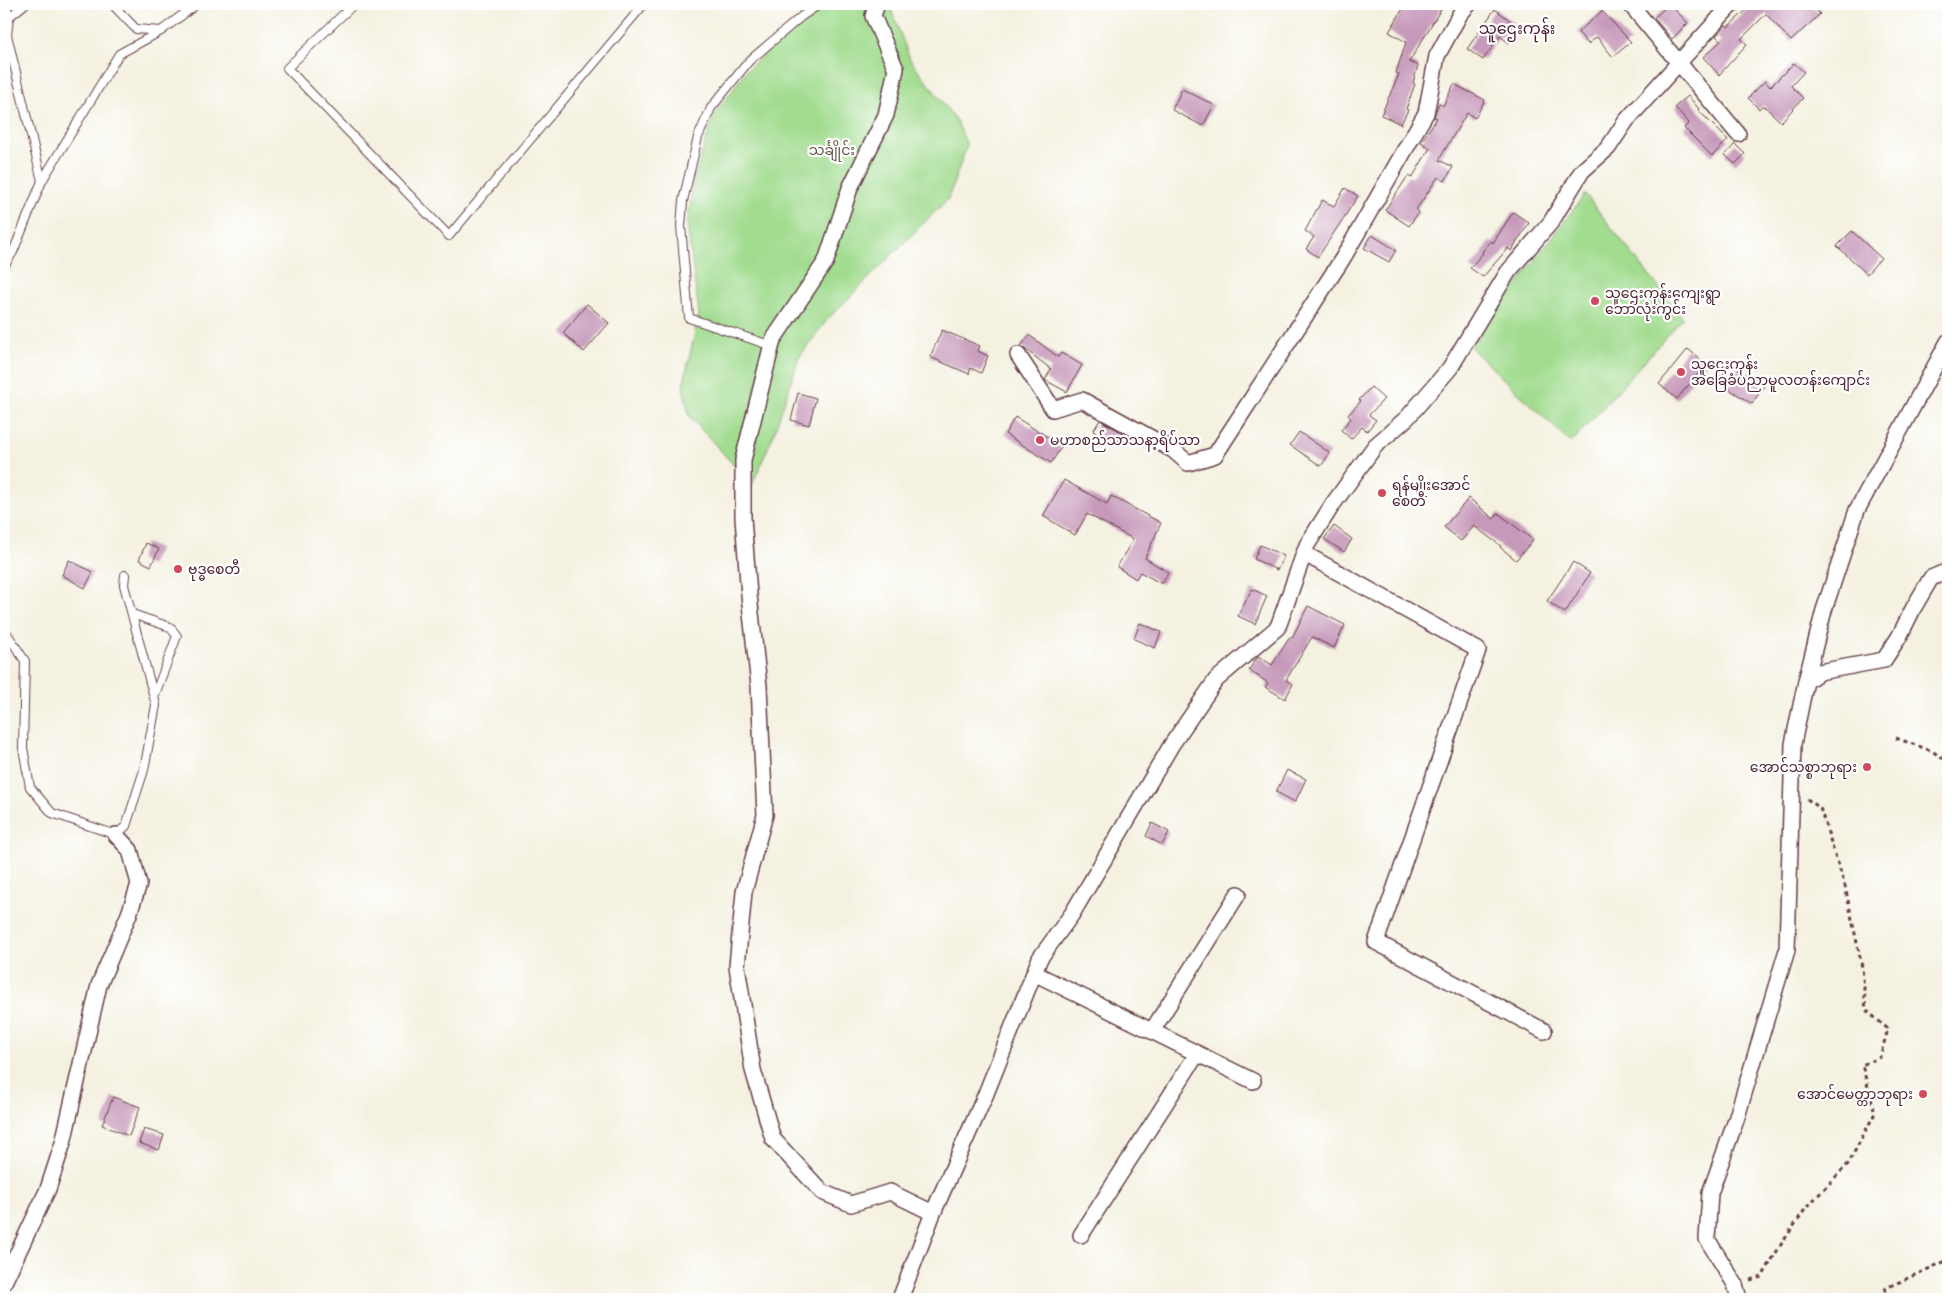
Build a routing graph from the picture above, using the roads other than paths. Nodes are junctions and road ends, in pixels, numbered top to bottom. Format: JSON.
{"nodes":[{"id":1,"x":25,"y":4,"type":"edge"},
{"id":2,"x":112,"y":4,"type":"edge"},
{"id":3,"x":197,"y":4,"type":"edge"},
{"id":4,"x":354,"y":4,"type":"edge"},
{"id":5,"x":644,"y":4,"type":"edge"},
{"id":6,"x":820,"y":4,"type":"edge"},
{"id":7,"x":877,"y":4,"type":"edge"},
{"id":8,"x":1469,"y":4,"type":"edge"},
{"id":9,"x":1630,"y":4,"type":"edge"},
{"id":10,"x":1732,"y":4,"type":"edge"},
{"id":11,"x":6,"y":15,"type":"edge"},
{"id":12,"x":161,"y":31,"type":"junction"},
{"id":13,"x":1678,"y":63,"type":"junction"},
{"id":14,"x":1738,"y":134,"type":"dead end"},
{"id":15,"x":42,"y":181,"type":"junction"},
{"id":16,"x":4,"y":266,"type":"edge"},
{"id":17,"x":1948,"y":342,"type":"edge"},
{"id":18,"x":772,"y":346,"type":"junction"},
{"id":19,"x":1018,"y":355,"type":"dead end"},
{"id":20,"x":1304,"y":554,"type":"junction"},
{"id":21,"x":1948,"y":572,"type":"edge"},
{"id":22,"x":125,"y":575,"type":"dead end"},
{"id":23,"x":132,"y":614,"type":"junction"},
{"id":24,"x":4,"y":629,"type":"edge"},
{"id":25,"x":1806,"y":681,"type":"junction"},
{"id":26,"x":154,"y":697,"type":"junction"},
{"id":27,"x":116,"y":836,"type":"junction"},
{"id":28,"x":1238,"y":894,"type":"dead end"},
{"id":29,"x":1034,"y":973,"type":"junction"},
{"id":30,"x":1152,"y":1031,"type":"junction"},
{"id":31,"x":1544,"y":1031,"type":"dead end"},
{"id":32,"x":1196,"y":1054,"type":"junction"},
{"id":33,"x":1253,"y":1081,"type":"dead end"},
{"id":34,"x":933,"y":1213,"type":"junction"},
{"id":35,"x":1081,"y":1235,"type":"dead end"},
{"id":36,"x":4,"y":1282,"type":"edge"},
{"id":37,"x":900,"y":1299,"type":"edge"},
{"id":38,"x":1739,"y":1299,"type":"edge"}],
"edges":[{"from":1,"to":11,"type":"lane"},
{"from":2,"to":12,"type":"lane"},
{"from":3,"to":12,"type":"lane"},
{"from":4,"to":5,"type":"lane"},
{"from":6,"to":18,"type":"lane"},
{"from":7,"to":18,"type":"street"},
{"from":8,"to":19,"type":"street"},
{"from":9,"to":13,"type":"street"},
{"from":10,"to":13,"type":"street"},
{"from":11,"to":15,"type":"lane"},
{"from":12,"to":15,"type":"lane"},
{"from":13,"to":14,"type":"street"},
{"from":13,"to":20,"type":"street"},
{"from":15,"to":16,"type":"lane"},
{"from":17,"to":25,"type":"street"},
{"from":18,"to":34,"type":"street"},
{"from":20,"to":29,"type":"street"},
{"from":20,"to":31,"type":"street"},
{"from":21,"to":25,"type":"street"},
{"from":22,"to":23,"type":"lane"},
{"from":23,"to":26,"type":"lane"},
{"from":23,"to":26,"type":"lane"},
{"from":24,"to":27,"type":"lane"},
{"from":25,"to":38,"type":"street"},
{"from":26,"to":27,"type":"lane"},
{"from":27,"to":36,"type":"street"},
{"from":28,"to":30,"type":"street"},
{"from":29,"to":30,"type":"street"},
{"from":29,"to":34,"type":"street"},
{"from":30,"to":32,"type":"street"},
{"from":32,"to":33,"type":"street"},
{"from":32,"to":35,"type":"street"},
{"from":34,"to":37,"type":"street"}]}
